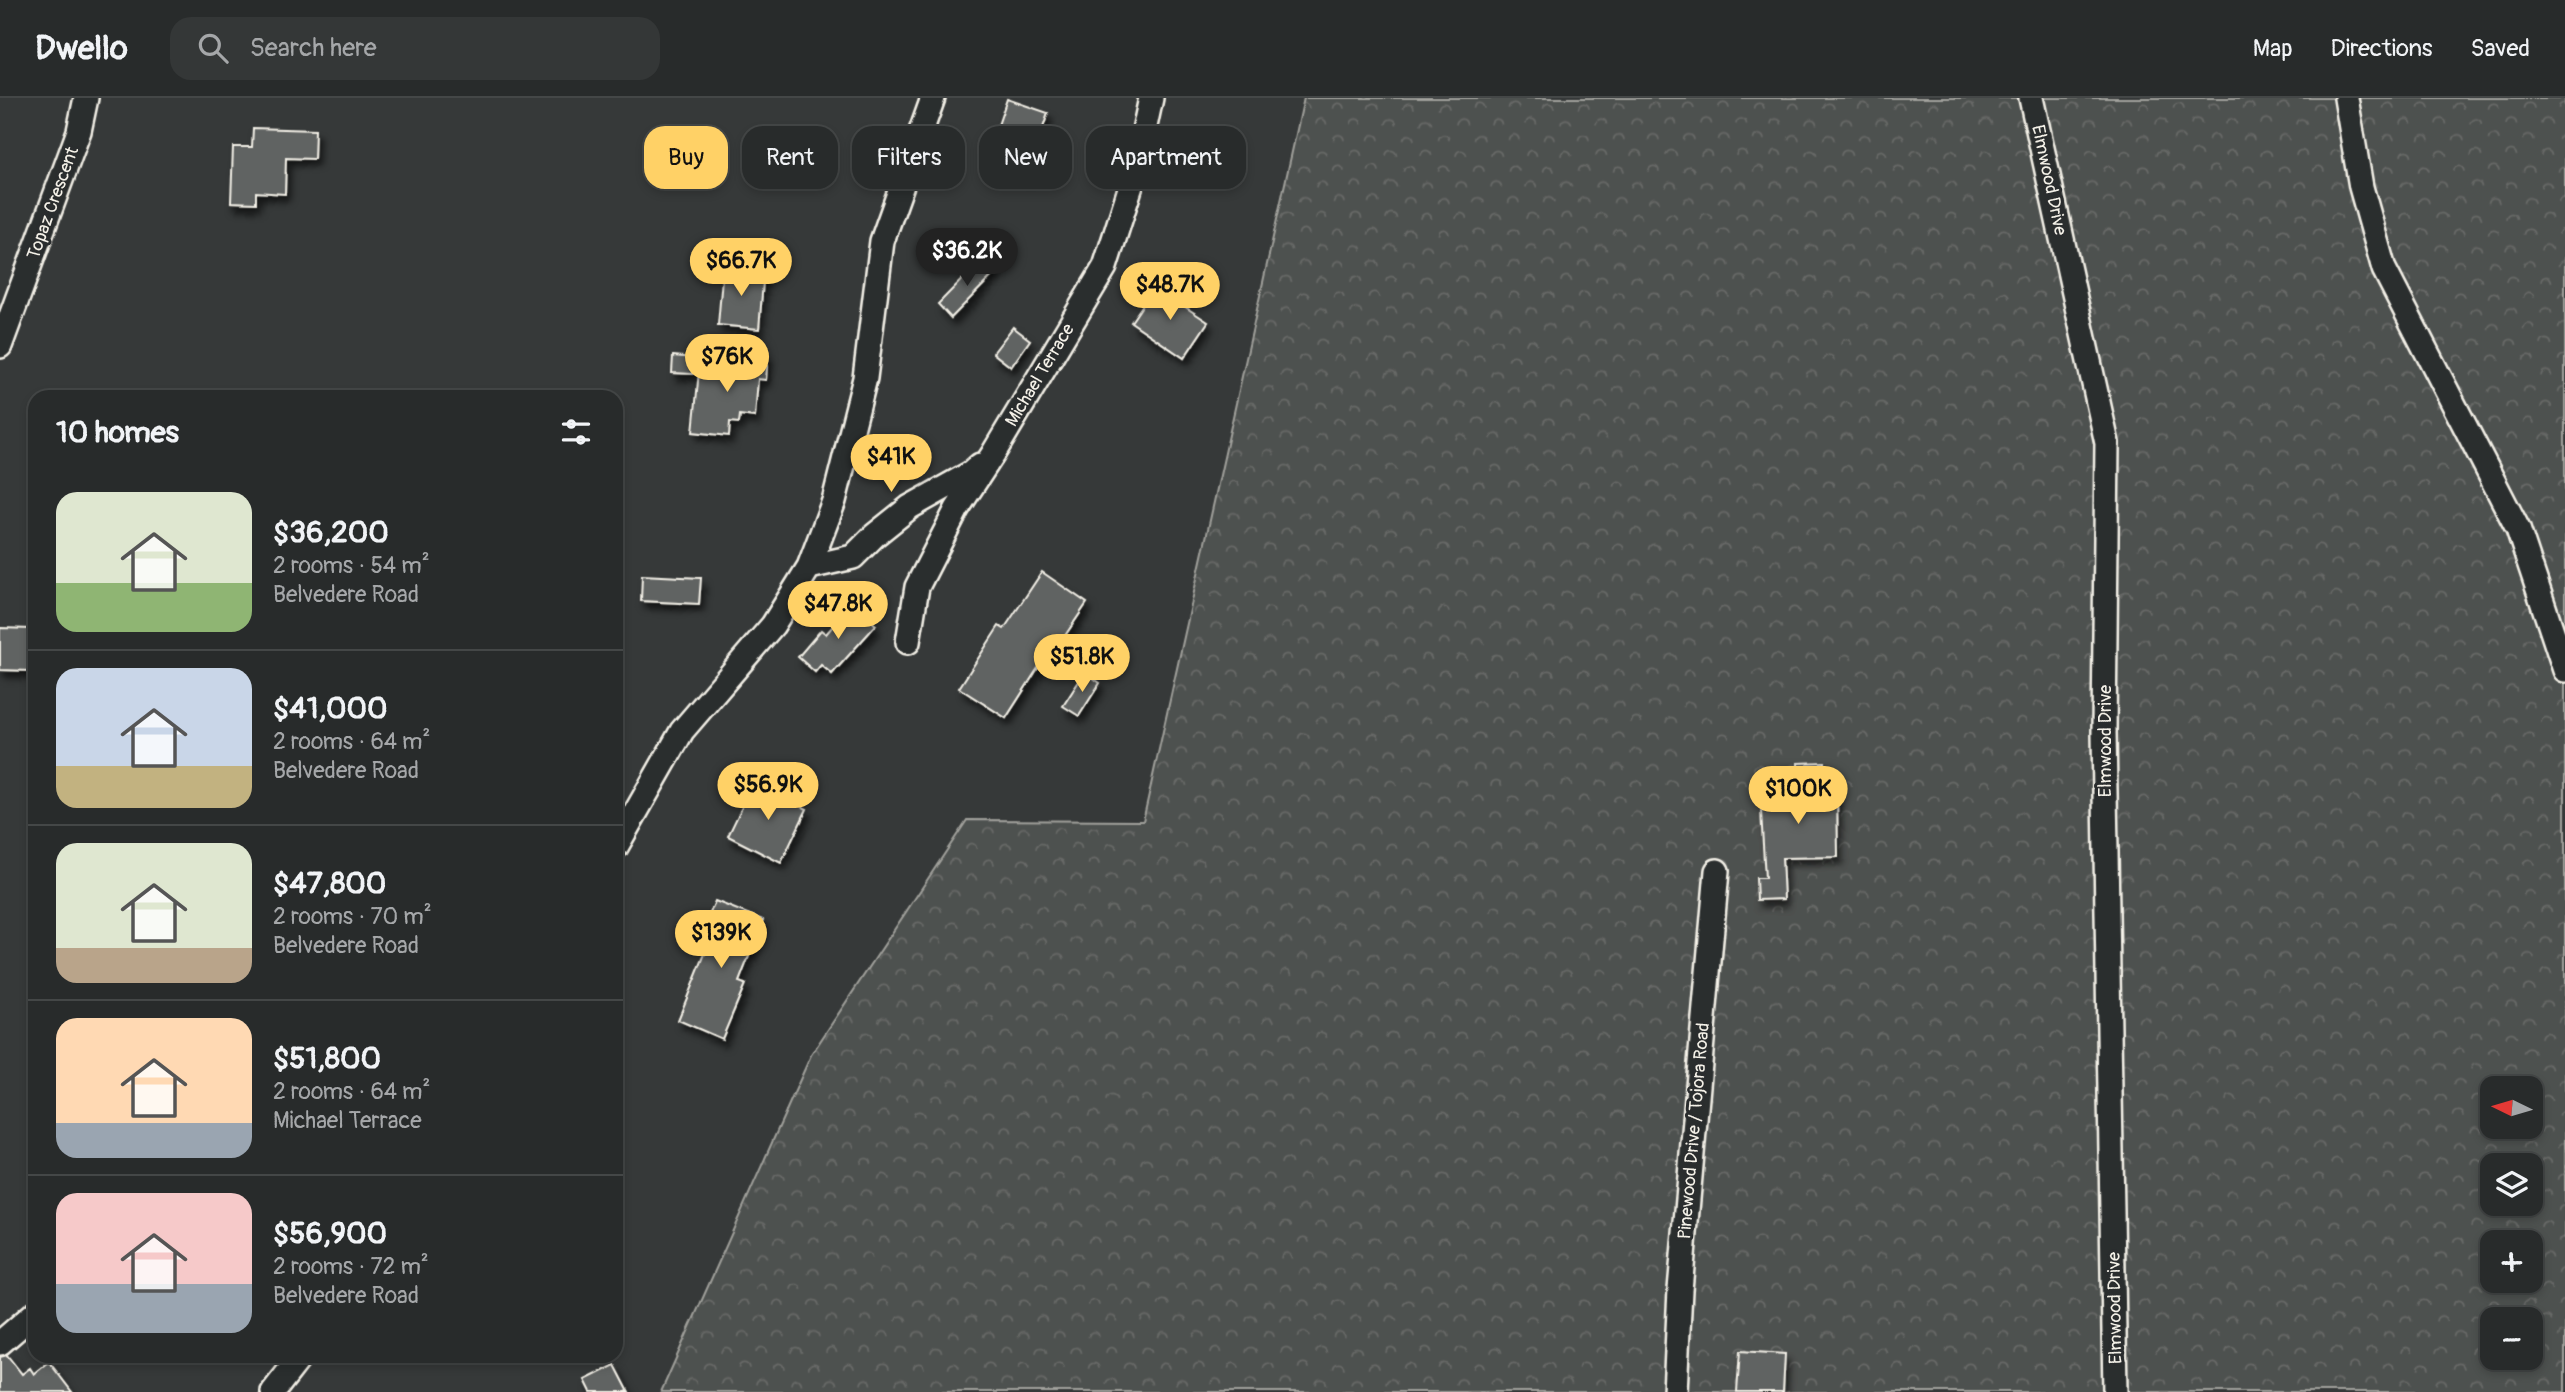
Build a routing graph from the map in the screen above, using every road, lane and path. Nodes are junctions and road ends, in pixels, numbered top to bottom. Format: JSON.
{"nodes":[{"id":1,"x":86,"y":98,"type":"edge"},
{"id":2,"x":933,"y":98,"type":"edge"},
{"id":3,"x":1151,"y":98,"type":"edge"},
{"id":4,"x":2031,"y":98,"type":"edge"},
{"id":5,"x":2346,"y":98,"type":"edge"},
{"id":6,"x":0,"y":346,"type":"edge"},
{"id":7,"x":992,"y":454,"type":"junction"},
{"id":8,"x":809,"y":567,"type":"junction"},
{"id":9,"x":908,"y":642,"type":"dead end"},
{"id":10,"x":2565,"y":670,"type":"edge"},
{"id":11,"x":623,"y":836,"type":"edge"},
{"id":12,"x":1717,"y":871,"type":"dead end"},
{"id":13,"x":28,"y":1319,"type":"edge"},
{"id":14,"x":0,"y":1343,"type":"edge"},
{"id":15,"x":296,"y":1363,"type":"edge"},
{"id":16,"x":273,"y":1392,"type":"edge"},
{"id":17,"x":1675,"y":1392,"type":"edge"},
{"id":18,"x":2115,"y":1392,"type":"edge"}],
"edges":[{"from":1,"to":6,"type":"street","name":"Topaz Crescent"},
{"from":2,"to":8,"type":"street"},
{"from":3,"to":7,"type":"street","name":"Michael Terrace"},
{"from":4,"to":18,"type":"street","name":"Elmwood Drive"},
{"from":5,"to":10,"type":"street"},
{"from":7,"to":8,"type":"street"},
{"from":7,"to":9,"type":"street","name":"Michael Terrace"},
{"from":8,"to":11,"type":"street"},
{"from":12,"to":17,"type":"street","name":"Pinewood Drive / Tojora Road"},
{"from":13,"to":14,"type":"street"},
{"from":15,"to":16,"type":"street"}]}
